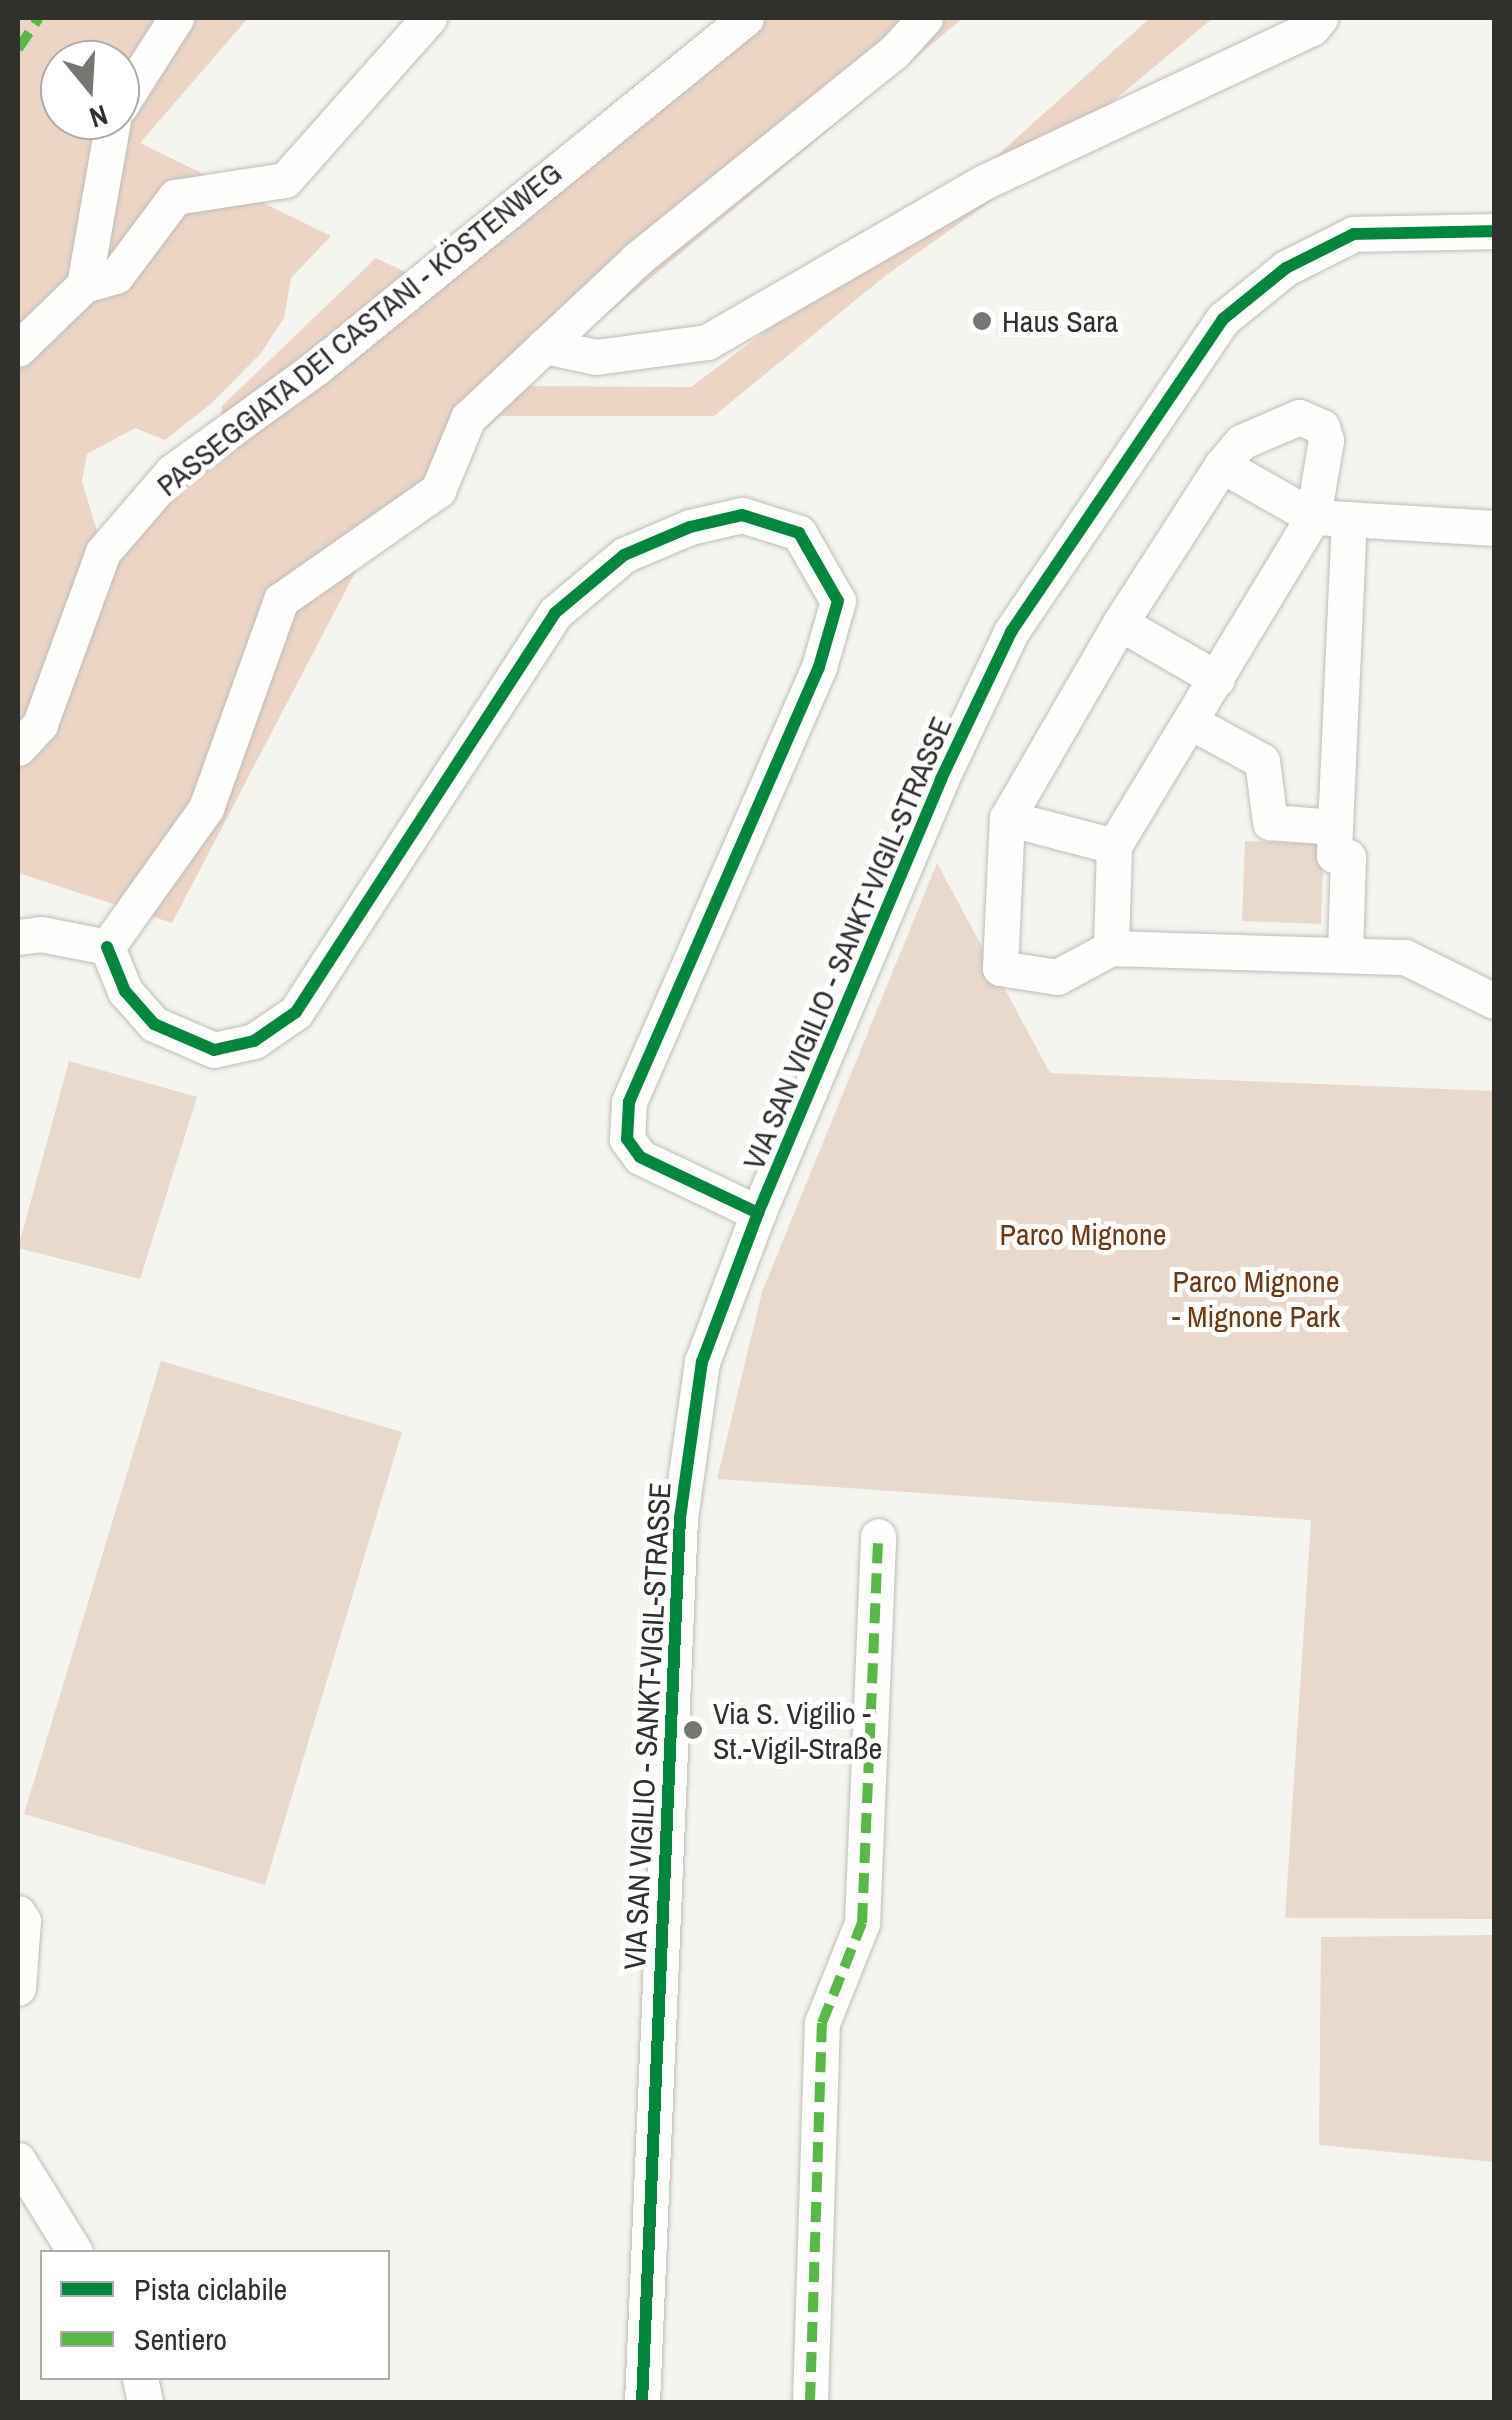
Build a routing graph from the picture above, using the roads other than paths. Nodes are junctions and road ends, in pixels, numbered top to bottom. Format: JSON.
{"nodes":[{"id":1,"x":176,"y":18,"type":"edge"},
{"id":2,"x":430,"y":18,"type":"edge"},
{"id":3,"x":746,"y":18,"type":"edge"},
{"id":4,"x":925,"y":18,"type":"edge"},
{"id":5,"x":1320,"y":18,"type":"edge"},
{"id":6,"x":140,"y":75,"type":"edge"},
{"id":7,"x":109,"y":140,"type":"edge"},
{"id":8,"x":1494,"y":230,"type":"edge"},
{"id":9,"x":84,"y":285,"type":"junction"},
{"id":10,"x":544,"y":346,"type":"junction"},
{"id":11,"x":18,"y":349,"type":"edge"},
{"id":12,"x":1222,"y":465,"type":"junction"},
{"id":13,"x":1312,"y":517,"type":"junction"},
{"id":14,"x":1350,"y":522,"type":"junction"},
{"id":15,"x":1494,"y":528,"type":"edge"},
{"id":16,"x":1120,"y":623,"type":"junction"},
{"id":17,"x":1217,"y":679,"type":"junction"},
{"id":18,"x":1192,"y":722,"type":"junction"},
{"id":19,"x":18,"y":748,"type":"edge"},
{"id":20,"x":1006,"y":818,"type":"junction"},
{"id":21,"x":1335,"y":827,"type":"junction"},
{"id":22,"x":1114,"y":846,"type":"junction"},
{"id":23,"x":18,"y":937,"type":"edge"},
{"id":24,"x":107,"y":948,"type":"junction"},
{"id":25,"x":1111,"y":948,"type":"junction"},
{"id":26,"x":1345,"y":954,"type":"junction"},
{"id":27,"x":1494,"y":1001,"type":"edge"},
{"id":28,"x":758,"y":1213,"type":"junction"},
{"id":29,"x":878,"y":1536,"type":"dead end"},
{"id":30,"x":18,"y":1913,"type":"edge"},
{"id":31,"x":18,"y":1988,"type":"edge"},
{"id":32,"x":18,"y":2160,"type":"edge"},
{"id":33,"x":74,"y":2250,"type":"edge"},
{"id":34,"x":642,"y":2402,"type":"edge"},
{"id":35,"x":810,"y":2402,"type":"edge"}],
"edges":[{"from":1,"to":6,"type":"street"},
{"from":2,"to":9,"type":"street"},
{"from":3,"to":19,"type":"street","name":"PASSEGGIATA DEI CASTANI - KÖSTENWEG"},
{"from":4,"to":10,"type":"street"},
{"from":5,"to":10,"type":"street"},
{"from":7,"to":9,"type":"street"},
{"from":8,"to":28,"type":"street","name":"VIA SAN VIGILIO - SANKT-VIGIL-STRASSE"},
{"from":9,"to":11,"type":"street"},
{"from":10,"to":24,"type":"street"},
{"from":12,"to":13,"type":"street"},
{"from":12,"to":13,"type":"street"},
{"from":12,"to":16,"type":"street"},
{"from":13,"to":14,"type":"street"},
{"from":13,"to":17,"type":"street"},
{"from":14,"to":15,"type":"street"},
{"from":14,"to":21,"type":"street"},
{"from":16,"to":17,"type":"street"},
{"from":16,"to":20,"type":"street"},
{"from":17,"to":18,"type":"street"},
{"from":18,"to":21,"type":"street"},
{"from":18,"to":22,"type":"street"},
{"from":20,"to":22,"type":"street"},
{"from":20,"to":25,"type":"street"},
{"from":21,"to":26,"type":"street"},
{"from":22,"to":25,"type":"street"},
{"from":23,"to":24,"type":"street"},
{"from":24,"to":28,"type":"street"},
{"from":25,"to":26,"type":"street"},
{"from":26,"to":27,"type":"street"},
{"from":28,"to":34,"type":"street","name":"VIA SAN VIGILIO - SANKT-VIGIL-STRASSE"},
{"from":29,"to":35,"type":"street"},
{"from":30,"to":31,"type":"street"},
{"from":32,"to":33,"type":"street"}]}
